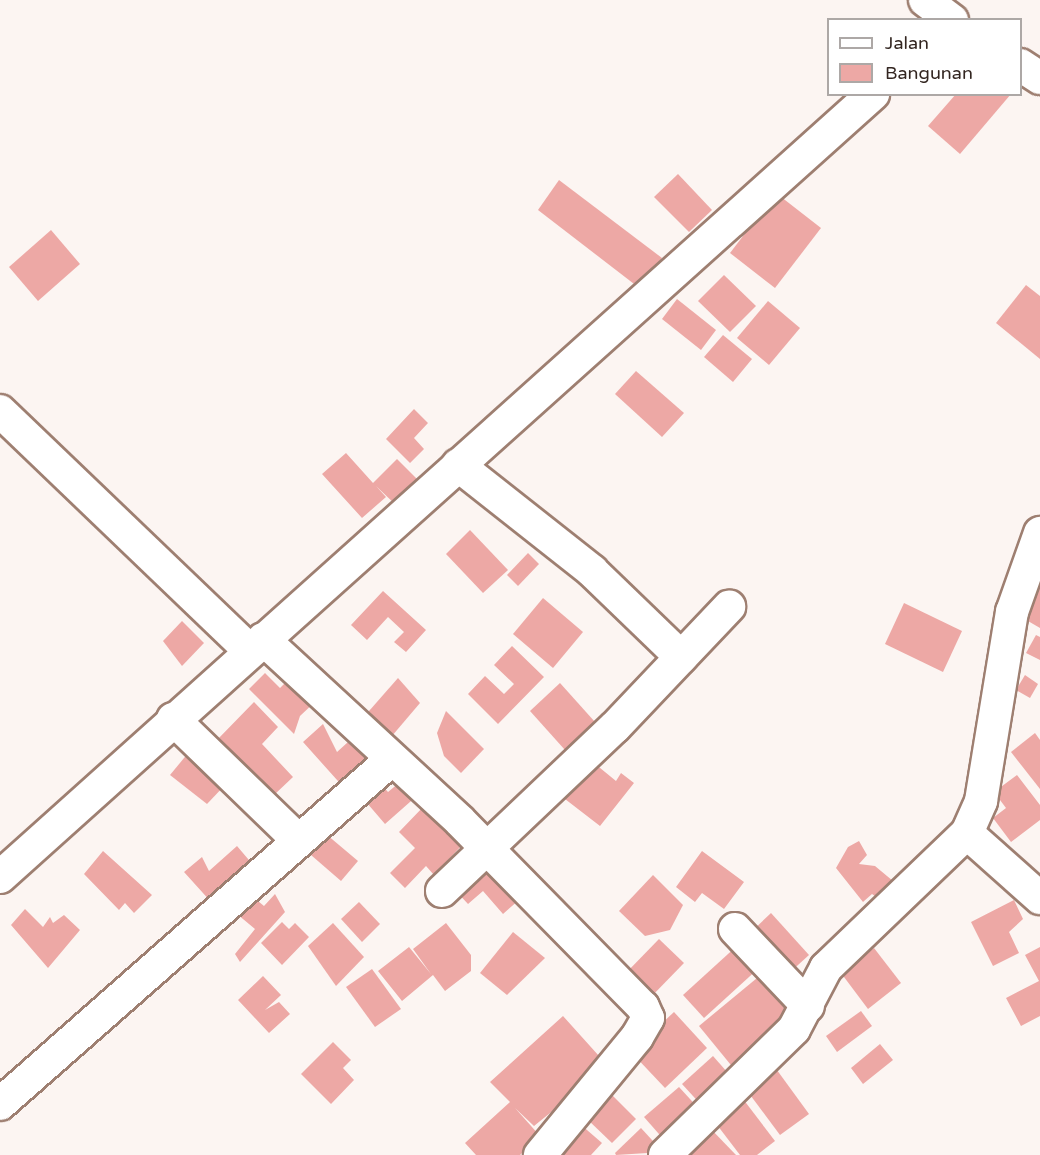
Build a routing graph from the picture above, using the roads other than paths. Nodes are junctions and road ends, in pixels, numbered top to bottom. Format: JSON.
{"nodes":[{"id":1,"x":925,"y":0,"type":"edge"},
{"id":2,"x":949,"y":18,"type":"edge"},
{"id":3,"x":1022,"y":66,"type":"edge"},
{"id":4,"x":1040,"y":78,"type":"edge"},
{"id":5,"x":871,"y":96,"type":"edge"},
{"id":6,"x":0,"y":411,"type":"edge"},
{"id":7,"x":458,"y":465,"type":"junction"},
{"id":8,"x":1040,"y":533,"type":"edge"},
{"id":9,"x":729,"y":607,"type":"dead end"},
{"id":10,"x":256,"y":645,"type":"junction"},
{"id":11,"x":681,"y":657,"type":"junction"},
{"id":12,"x":172,"y":719,"type":"junction"},
{"id":13,"x":392,"y":759,"type":"junction"},
{"id":14,"x":967,"y":833,"type":"junction"},
{"id":15,"x":299,"y":841,"type":"junction"},
{"id":16,"x":483,"y":846,"type":"junction"},
{"id":17,"x":0,"y":877,"type":"edge"},
{"id":18,"x":442,"y":891,"type":"dead end"},
{"id":19,"x":1040,"y":898,"type":"edge"},
{"id":20,"x":735,"y":929,"type":"dead end"},
{"id":21,"x":808,"y":1006,"type":"junction"},
{"id":22,"x":0,"y":1104,"type":"edge"},
{"id":23,"x":540,"y":1155,"type":"edge"},
{"id":24,"x":665,"y":1155,"type":"edge"}],
"edges":[{"from":1,"to":2,"type":"street"},
{"from":3,"to":4,"type":"street"},
{"from":5,"to":7,"type":"street"},
{"from":6,"to":10,"type":"street"},
{"from":7,"to":10,"type":"street"},
{"from":7,"to":11,"type":"street"},
{"from":8,"to":14,"type":"street"},
{"from":9,"to":11,"type":"street"},
{"from":10,"to":12,"type":"street"},
{"from":10,"to":13,"type":"street"},
{"from":11,"to":16,"type":"street"},
{"from":12,"to":15,"type":"street"},
{"from":12,"to":17,"type":"street"},
{"from":13,"to":15,"type":"street"},
{"from":13,"to":16,"type":"street"},
{"from":14,"to":19,"type":"street"},
{"from":14,"to":21,"type":"street"},
{"from":15,"to":22,"type":"street"},
{"from":16,"to":18,"type":"street"},
{"from":16,"to":23,"type":"street"},
{"from":20,"to":21,"type":"street"},
{"from":21,"to":24,"type":"street"}]}
